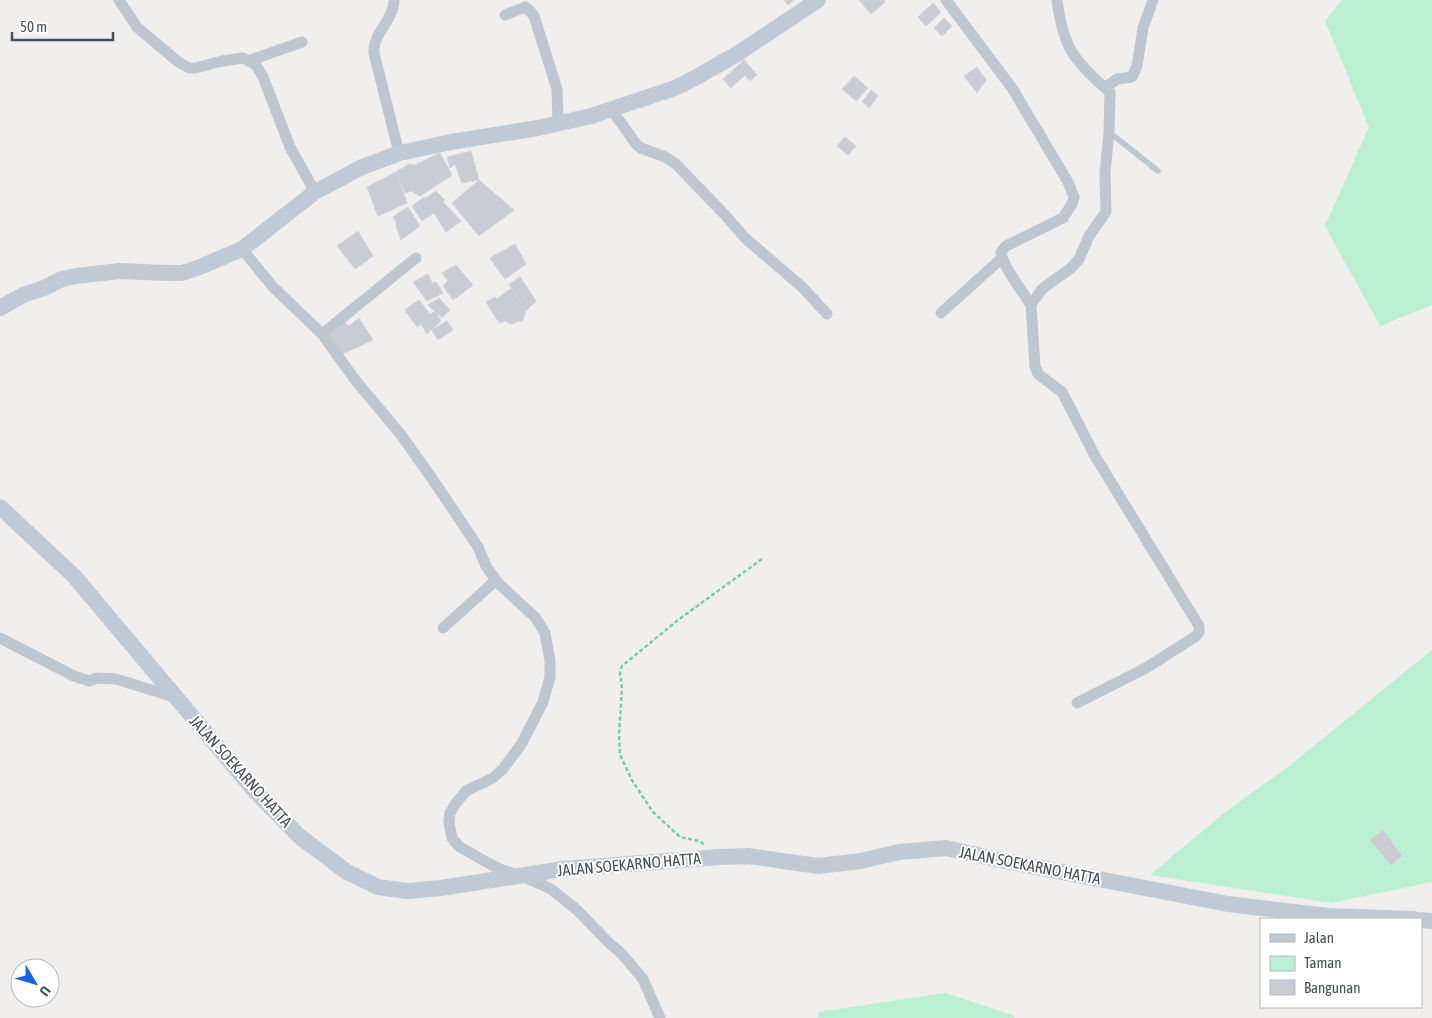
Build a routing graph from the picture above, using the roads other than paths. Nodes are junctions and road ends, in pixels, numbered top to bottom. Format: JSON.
{"nodes":[{"id":1,"x":119,"y":0,"type":"edge"},
{"id":2,"x":394,"y":0,"type":"edge"},
{"id":3,"x":818,"y":0,"type":"edge"},
{"id":4,"x":946,"y":0,"type":"edge"},
{"id":5,"x":1058,"y":0,"type":"edge"},
{"id":6,"x":1153,"y":0,"type":"edge"},
{"id":7,"x":505,"y":15,"type":"dead end"},
{"id":8,"x":302,"y":42,"type":"dead end"},
{"id":9,"x":248,"y":61,"type":"junction"},
{"id":10,"x":1105,"y":88,"type":"junction"},
{"id":11,"x":611,"y":109,"type":"junction"},
{"id":12,"x":558,"y":123,"type":"junction"},
{"id":13,"x":1109,"y":132,"type":"junction"},
{"id":14,"x":399,"y":153,"type":"junction"},
{"id":15,"x":1158,"y":170,"type":"dead end"},
{"id":16,"x":315,"y":192,"type":"junction"},
{"id":17,"x":242,"y":249,"type":"junction"},
{"id":18,"x":416,"y":258,"type":"dead end"},
{"id":19,"x":1002,"y":258,"type":"junction"},
{"id":20,"x":1031,"y":304,"type":"junction"},
{"id":21,"x":0,"y":308,"type":"edge"},
{"id":22,"x":941,"y":313,"type":"dead end"},
{"id":23,"x":828,"y":314,"type":"dead end"},
{"id":24,"x":322,"y":334,"type":"junction"},
{"id":25,"x":0,"y":507,"type":"edge"},
{"id":26,"x":496,"y":580,"type":"junction"},
{"id":27,"x":443,"y":628,"type":"dead end"},
{"id":28,"x":0,"y":638,"type":"edge"},
{"id":29,"x":176,"y":697,"type":"junction"},
{"id":30,"x":1077,"y":703,"type":"dead end"},
{"id":31,"x":522,"y":876,"type":"junction"},
{"id":32,"x":1385,"y":918,"type":"edge"},
{"id":33,"x":660,"y":1018,"type":"edge"}],
"edges":[{"from":1,"to":9,"type":"street"},
{"from":2,"to":14,"type":"street"},
{"from":3,"to":11,"type":"street"},
{"from":4,"to":19,"type":"street"},
{"from":5,"to":10,"type":"street"},
{"from":6,"to":10,"type":"street"},
{"from":7,"to":12,"type":"street"},
{"from":8,"to":9,"type":"street"},
{"from":9,"to":16,"type":"street"},
{"from":10,"to":13,"type":"street"},
{"from":11,"to":12,"type":"street"},
{"from":11,"to":23,"type":"street"},
{"from":12,"to":14,"type":"street"},
{"from":13,"to":15,"type":"lane"},
{"from":13,"to":20,"type":"street"},
{"from":14,"to":16,"type":"street"},
{"from":16,"to":17,"type":"street"},
{"from":17,"to":21,"type":"street"},
{"from":17,"to":24,"type":"street"},
{"from":18,"to":24,"type":"street"},
{"from":19,"to":20,"type":"street"},
{"from":19,"to":22,"type":"street"},
{"from":20,"to":30,"type":"street"},
{"from":24,"to":26,"type":"street"},
{"from":25,"to":29,"type":"street","name":"JALAN SOEKARNO HATTA"},
{"from":26,"to":27,"type":"street"},
{"from":26,"to":31,"type":"street"},
{"from":28,"to":29,"type":"street"},
{"from":29,"to":31,"type":"street","name":"JALAN SOEKARNO HATTA"},
{"from":31,"to":32,"type":"street","name":"JALAN SOEKARNO HATTA"},
{"from":31,"to":33,"type":"street"}]}
